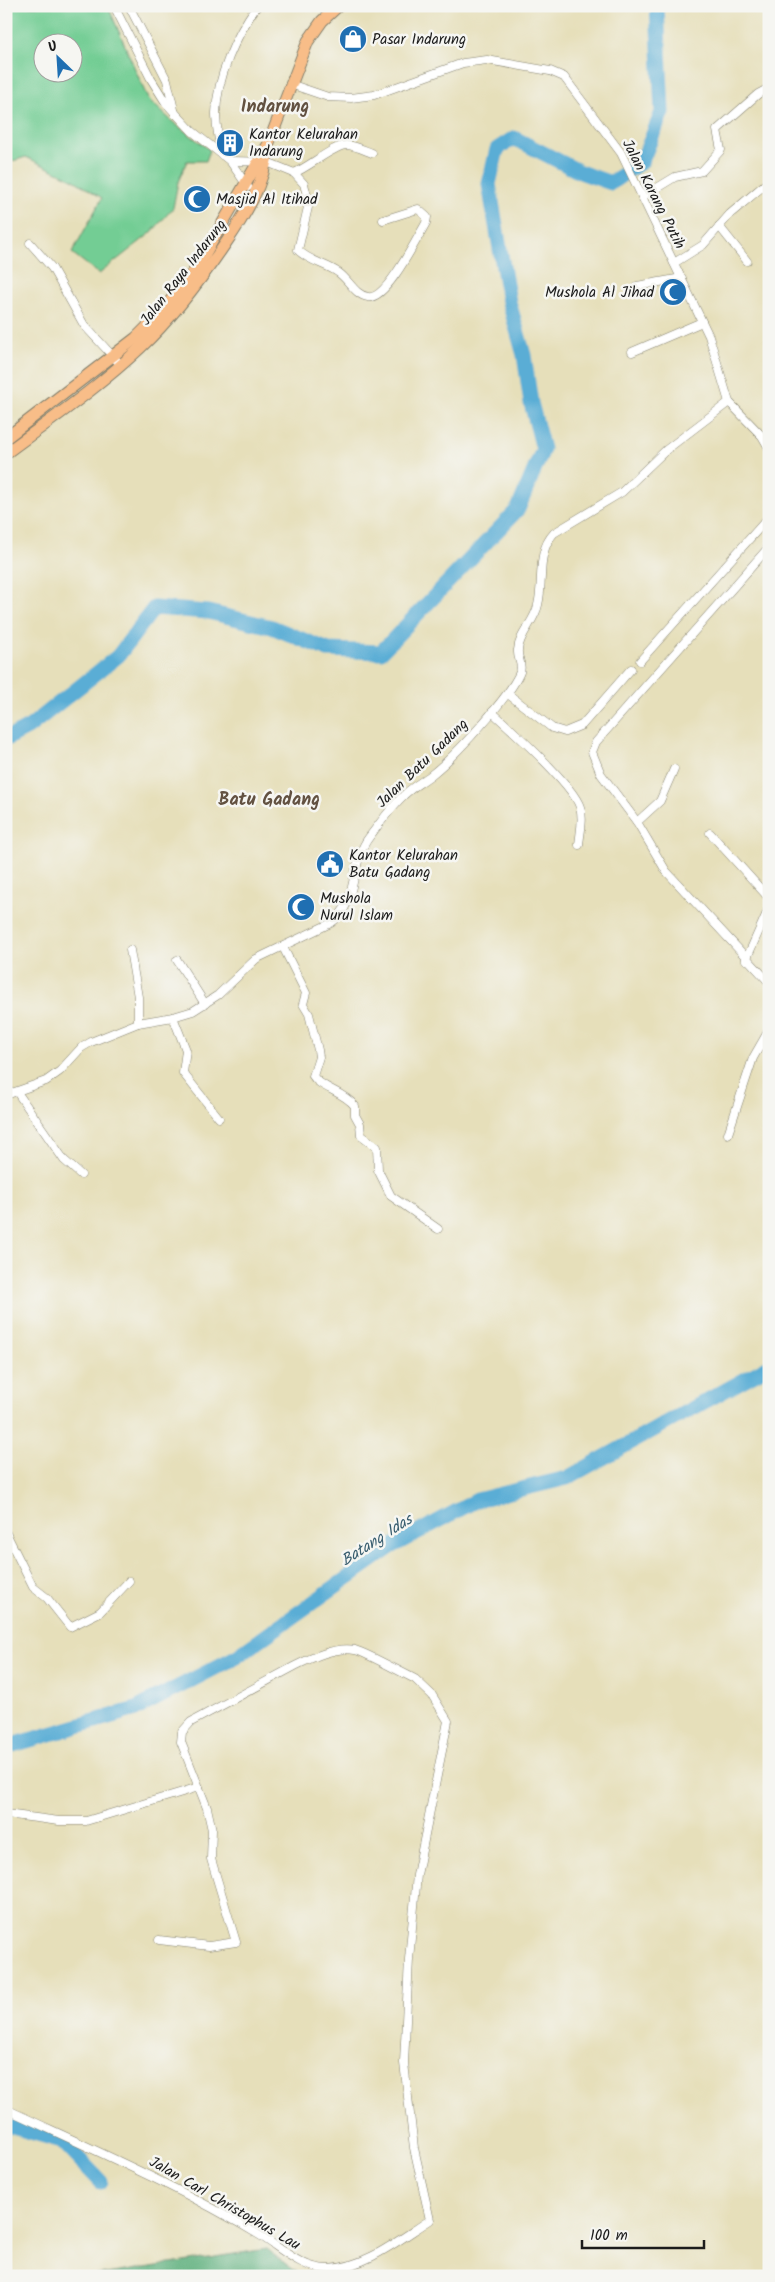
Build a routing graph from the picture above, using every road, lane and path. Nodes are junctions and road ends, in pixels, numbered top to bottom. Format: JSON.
{"nodes":[{"id":1,"x":114,"y":6,"type":"edge"},
{"id":2,"x":130,"y":6,"type":"edge"},
{"id":3,"x":257,"y":6,"type":"edge"},
{"id":4,"x":338,"y":6,"type":"edge"},
{"id":5,"x":145,"y":37,"type":"junction"},
{"id":6,"x":132,"y":43,"type":"junction"},
{"id":7,"x":290,"y":84,"type":"junction"},
{"id":8,"x":769,"y":88,"type":"edge"},
{"id":9,"x":175,"y":114,"type":"junction"},
{"id":10,"x":372,"y":153,"type":"dead end"},
{"id":11,"x":222,"y":155,"type":"junction"},
{"id":12,"x":230,"y":161,"type":"junction"},
{"id":13,"x":261,"y":163,"type":"junction"},
{"id":14,"x":294,"y":173,"type":"junction"},
{"id":15,"x":769,"y":181,"type":"edge"},
{"id":16,"x":246,"y":185,"type":"junction"},
{"id":17,"x":254,"y":195,"type":"junction"},
{"id":18,"x":641,"y":195,"type":"junction"},
{"id":19,"x":384,"y":220,"type":"dead end"},
{"id":20,"x":719,"y":226,"type":"junction"},
{"id":21,"x":30,"y":243,"type":"dead end"},
{"id":22,"x":747,"y":261,"type":"dead end"},
{"id":23,"x":674,"y":263,"type":"junction"},
{"id":24,"x":682,"y":278,"type":"junction"},
{"id":25,"x":638,"y":286,"type":"dead end"},
{"id":26,"x":702,"y":322,"type":"junction"},
{"id":27,"x":632,"y":352,"type":"dead end"},
{"id":28,"x":117,"y":361,"type":"junction"},
{"id":29,"x":729,"y":402,"type":"junction"},
{"id":30,"x":6,"y":438,"type":"edge"},
{"id":31,"x":769,"y":448,"type":"edge"},
{"id":32,"x":6,"y":453,"type":"edge"},
{"id":33,"x":769,"y":517,"type":"edge"},
{"id":34,"x":769,"y":547,"type":"edge"},
{"id":35,"x":640,"y":661,"type":"dead end"},
{"id":36,"x":631,"y":669,"type":"dead end"},
{"id":37,"x":508,"y":694,"type":"junction"},
{"id":38,"x":492,"y":712,"type":"junction"},
{"id":39,"x":674,"y":769,"type":"dead end"},
{"id":40,"x":637,"y":822,"type":"junction"},
{"id":41,"x":710,"y":833,"type":"dead end"},
{"id":42,"x":579,"y":845,"type":"dead end"},
{"id":43,"x":769,"y":898,"type":"edge"},
{"id":44,"x":769,"y":908,"type":"edge"},
{"id":45,"x":283,"y":947,"type":"junction"},
{"id":46,"x":130,"y":950,"type":"dead end"},
{"id":47,"x":177,"y":960,"type":"dead end"},
{"id":48,"x":746,"y":960,"type":"junction"},
{"id":49,"x":769,"y":982,"type":"edge"},
{"id":50,"x":205,"y":1004,"type":"junction"},
{"id":51,"x":173,"y":1018,"type":"junction"},
{"id":52,"x":138,"y":1023,"type":"junction"},
{"id":53,"x":769,"y":1030,"type":"edge"},
{"id":54,"x":18,"y":1092,"type":"junction"},
{"id":55,"x":6,"y":1095,"type":"edge"},
{"id":56,"x":219,"y":1118,"type":"dead end"},
{"id":57,"x":728,"y":1134,"type":"dead end"},
{"id":58,"x":81,"y":1175,"type":"dead end"},
{"id":59,"x":438,"y":1229,"type":"dead end"},
{"id":60,"x":6,"y":1533,"type":"edge"},
{"id":61,"x":129,"y":1581,"type":"dead end"},
{"id":62,"x":200,"y":1787,"type":"junction"},
{"id":63,"x":6,"y":1814,"type":"edge"},
{"id":64,"x":158,"y":1940,"type":"dead end"},
{"id":65,"x":6,"y":2109,"type":"edge"}],
"edges":[{"from":1,"to":6,"type":"street"},
{"from":2,"to":5,"type":"street"},
{"from":3,"to":11,"type":"street"},
{"from":4,"to":7,"type":"highway","name":"Jalan Raya Indarung"},
{"from":5,"to":6,"type":"street"},
{"from":5,"to":9,"type":"street"},
{"from":6,"to":9,"type":"street"},
{"from":7,"to":13,"type":"highway","name":"Jalan Raya Indarung"},
{"from":7,"to":18,"type":"street","name":"Jalan Karang Putih"},
{"from":8,"to":18,"type":"street"},
{"from":9,"to":11,"type":"street"},
{"from":10,"to":14,"type":"street"},
{"from":11,"to":12,"type":"street"},
{"from":12,"to":13,"type":"street"},
{"from":12,"to":16,"type":"street"},
{"from":13,"to":14,"type":"street"},
{"from":13,"to":16,"type":"highway","name":"Jalan Raya Indarung"},
{"from":13,"to":17,"type":"highway","name":"Jalan Raya Indarung"},
{"from":14,"to":19,"type":"street"},
{"from":15,"to":20,"type":"street"},
{"from":16,"to":17,"type":"street"},
{"from":16,"to":28,"type":"highway","name":"Jalan Raya Indarung"},
{"from":17,"to":28,"type":"highway","name":"Jalan Raya Indarung"},
{"from":18,"to":23,"type":"street","name":"Jalan Karang Putih"},
{"from":20,"to":22,"type":"street"},
{"from":20,"to":23,"type":"street"},
{"from":21,"to":28,"type":"street"},
{"from":23,"to":24,"type":"street","name":"Jalan Karang Putih"},
{"from":24,"to":25,"type":"street"},
{"from":24,"to":26,"type":"street","name":"Jalan Karang Putih"},
{"from":26,"to":27,"type":"street"},
{"from":26,"to":29,"type":"street","name":"Jalan Karang Putih"},
{"from":28,"to":30,"type":"highway","name":"Jalan Raya Indarung"},
{"from":28,"to":32,"type":"highway","name":"Jalan Raya Indarung"},
{"from":29,"to":31,"type":"street","name":"Jalan Karang Putih"},
{"from":29,"to":37,"type":"street","name":"Jalan Batu Gadang"},
{"from":33,"to":35,"type":"street"},
{"from":34,"to":40,"type":"street"},
{"from":36,"to":37,"type":"street"},
{"from":37,"to":38,"type":"street","name":"Jalan Batu Gadang"},
{"from":38,"to":42,"type":"street"},
{"from":38,"to":45,"type":"street","name":"Jalan Batu Gadang"},
{"from":39,"to":40,"type":"street"},
{"from":40,"to":48,"type":"street"},
{"from":41,"to":43,"type":"street"},
{"from":44,"to":48,"type":"street"},
{"from":45,"to":50,"type":"street","name":"Jalan Batu Gadang"},
{"from":45,"to":59,"type":"street"},
{"from":46,"to":52,"type":"street"},
{"from":47,"to":50,"type":"street"},
{"from":48,"to":49,"type":"street"},
{"from":50,"to":51,"type":"street","name":"Jalan Batu Gadang"},
{"from":51,"to":52,"type":"street","name":"Jalan Batu Gadang"},
{"from":51,"to":56,"type":"street"},
{"from":52,"to":54,"type":"street","name":"Jalan Batu Gadang"},
{"from":53,"to":57,"type":"street"},
{"from":54,"to":55,"type":"street","name":"Jalan Batu Gadang"},
{"from":54,"to":58,"type":"street"},
{"from":60,"to":61,"type":"street"},
{"from":62,"to":63,"type":"street"},
{"from":62,"to":64,"type":"street"},
{"from":62,"to":65,"type":"street","name":"Jalan Carl Christophus Lau"}]}
